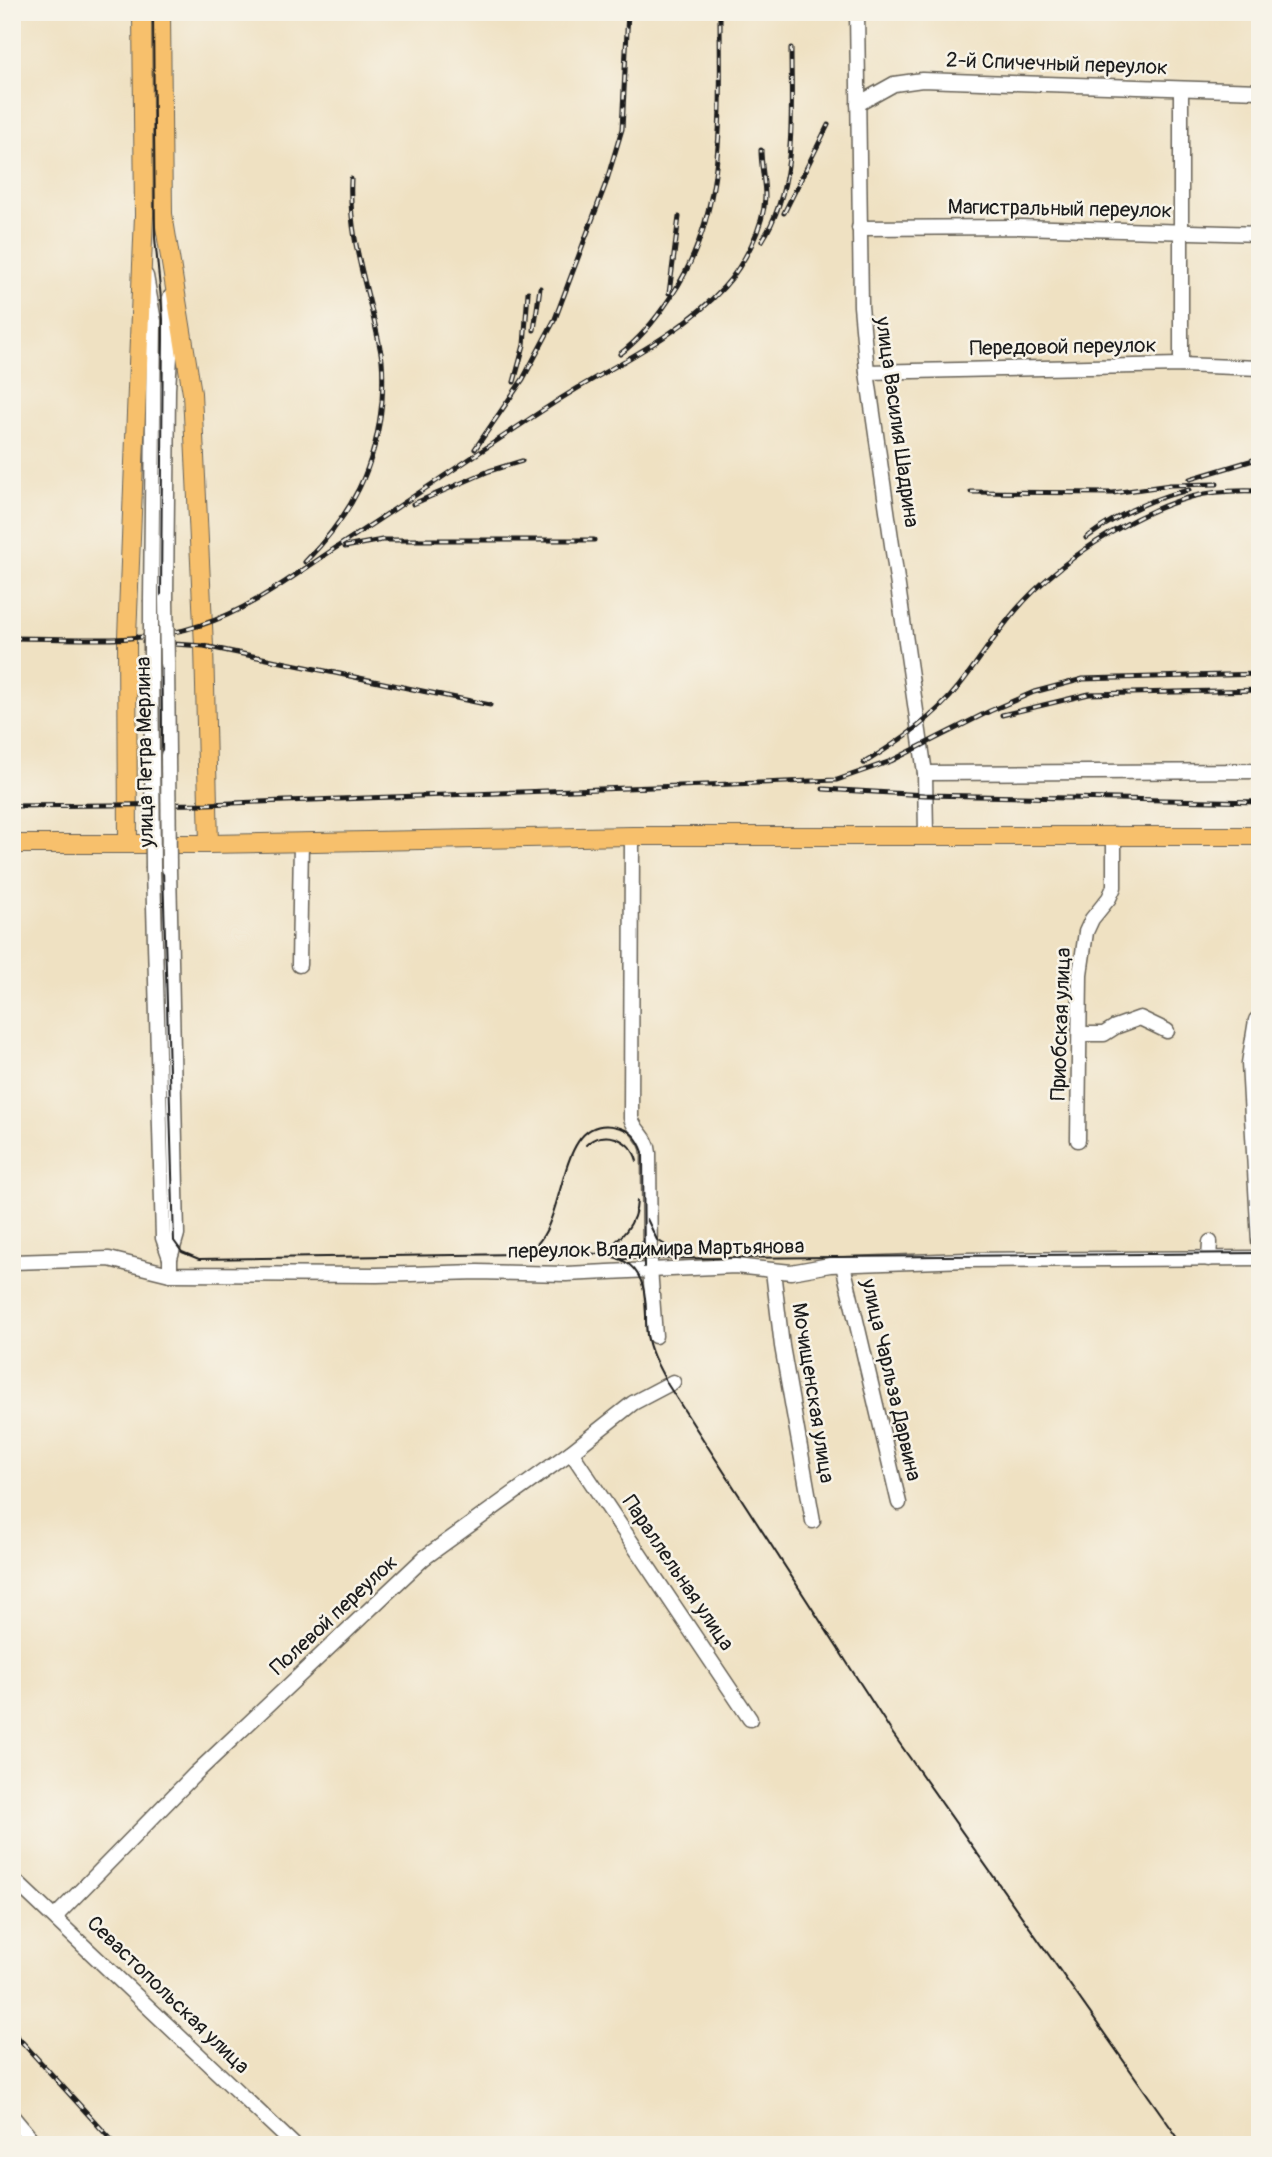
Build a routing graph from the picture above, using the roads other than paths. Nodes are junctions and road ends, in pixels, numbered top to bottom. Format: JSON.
{"nodes":[{"id":1,"x":142,"y":12,"type":"edge"},
{"id":2,"x":161,"y":12,"type":"edge"},
{"id":3,"x":857,"y":12,"type":"edge"},
{"id":4,"x":1181,"y":89,"type":"junction"},
{"id":5,"x":1260,"y":91,"type":"edge"},
{"id":6,"x":858,"y":104,"type":"junction"},
{"id":7,"x":163,"y":214,"type":"junction"},
{"id":8,"x":144,"y":215,"type":"junction"},
{"id":9,"x":859,"y":228,"type":"junction"},
{"id":10,"x":1180,"y":233,"type":"junction"},
{"id":11,"x":1260,"y":234,"type":"edge"},
{"id":12,"x":168,"y":244,"type":"junction"},
{"id":13,"x":142,"y":255,"type":"junction"},
{"id":14,"x":1181,"y":365,"type":"junction"},
{"id":15,"x":1260,"y":368,"type":"edge"},
{"id":16,"x":867,"y":372,"type":"junction"},
{"id":17,"x":1260,"y":771,"type":"edge"},
{"id":18,"x":925,"y":773,"type":"junction"},
{"id":19,"x":1114,"y":834,"type":"junction"},
{"id":20,"x":926,"y":835,"type":"junction"},
{"id":21,"x":632,"y":836,"type":"junction"},
{"id":22,"x":1260,"y":836,"type":"edge"},
{"id":23,"x":301,"y":842,"type":"junction"},
{"id":24,"x":128,"y":843,"type":"junction"},
{"id":25,"x":12,"y":844,"type":"edge"},
{"id":26,"x":209,"y":844,"type":"junction"},
{"id":27,"x":299,"y":965,"type":"dead end"},
{"id":28,"x":1256,"y":1020,"type":"dead end"},
{"id":29,"x":1167,"y":1031,"type":"dead end"},
{"id":30,"x":1080,"y":1034,"type":"junction"},
{"id":31,"x":1078,"y":1140,"type":"dead end"},
{"id":32,"x":1259,"y":1241,"type":"edge"},
{"id":33,"x":1210,"y":1242,"type":"dead end"},
{"id":34,"x":170,"y":1258,"type":"junction"},
{"id":35,"x":1260,"y":1258,"type":"edge"},
{"id":36,"x":1209,"y":1259,"type":"junction"},
{"id":37,"x":12,"y":1262,"type":"edge"},
{"id":38,"x":843,"y":1265,"type":"junction"},
{"id":39,"x":650,"y":1268,"type":"junction"},
{"id":40,"x":774,"y":1271,"type":"junction"},
{"id":41,"x":170,"y":1274,"type":"junction"},
{"id":42,"x":655,"y":1336,"type":"dead end"},
{"id":43,"x":673,"y":1382,"type":"dead end"},
{"id":44,"x":571,"y":1452,"type":"junction"},
{"id":45,"x":899,"y":1503,"type":"dead end"},
{"id":46,"x":813,"y":1521,"type":"dead end"},
{"id":47,"x":750,"y":1719,"type":"dead end"},
{"id":48,"x":12,"y":1878,"type":"edge"},
{"id":49,"x":55,"y":1917,"type":"junction"},
{"id":50,"x":12,"y":2116,"type":"edge"},
{"id":51,"x":36,"y":2145,"type":"edge"},
{"id":52,"x":294,"y":2145,"type":"edge"}],
"edges":[{"from":1,"to":8,"type":"main road","name":"улица Петра Мерлина"},
{"from":2,"to":7,"type":"main road","name":"улица Петра Мерлина"},
{"from":3,"to":6,"type":"street","name":"улица Василия Шадрина"},
{"from":4,"to":5,"type":"street","name":"2-й Спичечный переулок"},
{"from":4,"to":6,"type":"street","name":"2-й Спичечный переулок"},
{"from":4,"to":10,"type":"street"},
{"from":6,"to":9,"type":"street","name":"улица Василия Шадрина"},
{"from":7,"to":8,"type":"street"},
{"from":7,"to":12,"type":"main road","name":"улица Петра Мерлина"},
{"from":8,"to":13,"type":"main road","name":"улица Петра Мерлина"},
{"from":9,"to":10,"type":"street","name":"Магистральный переулок"},
{"from":9,"to":16,"type":"street","name":"улица Василия Шадрина"},
{"from":10,"to":11,"type":"street","name":"Магистральный переулок"},
{"from":10,"to":14,"type":"street"},
{"from":12,"to":26,"type":"main road","name":"улица Петра Мерлина"},
{"from":12,"to":34,"type":"street","name":"улица Петра Мерлина","bridge":true},
{"from":13,"to":24,"type":"main road","name":"улица Петра Мерлина"},
{"from":13,"to":34,"type":"street","name":"улица Петра Мерлина","bridge":true},
{"from":14,"to":15,"type":"street","name":"Передовой переулок"},
{"from":14,"to":16,"type":"street","name":"Передовой переулок"},
{"from":16,"to":18,"type":"street","name":"улица Василия Шадрина"},
{"from":17,"to":18,"type":"street"},
{"from":18,"to":20,"type":"street","name":"улица Василия Шадрина"},
{"from":19,"to":20,"type":"main road"},
{"from":19,"to":22,"type":"main road"},
{"from":19,"to":30,"type":"street","name":"Приобская улица"},
{"from":20,"to":21,"type":"main road"},
{"from":21,"to":23,"type":"main road"},
{"from":21,"to":39,"type":"street"},
{"from":23,"to":26,"type":"main road"},
{"from":23,"to":27,"type":"street"},
{"from":24,"to":25,"type":"main road"},
{"from":24,"to":26,"type":"main road"},
{"from":28,"to":32,"type":"street"},
{"from":29,"to":30,"type":"street"},
{"from":30,"to":31,"type":"street","name":"Приобская улица"},
{"from":33,"to":36,"type":"street"},
{"from":34,"to":41,"type":"street","name":"улица Петра Мерлина"},
{"from":35,"to":36,"type":"street","name":"переулок Владимира Мартьянова"},
{"from":36,"to":38,"type":"street","name":"переулок Владимира Мартьянова"},
{"from":37,"to":41,"type":"street","name":"переулок Владимира Мартьянова"},
{"from":38,"to":40,"type":"street","name":"переулок Владимира Мартьянова"},
{"from":38,"to":45,"type":"street","name":"улица Чарльза Дарвина"},
{"from":39,"to":40,"type":"street","name":"переулок Владимира Мартьянова"},
{"from":39,"to":41,"type":"street","name":"переулок Владимира Мартьянова"},
{"from":39,"to":42,"type":"street"},
{"from":40,"to":46,"type":"street","name":"Мочищенская улица"},
{"from":43,"to":44,"type":"street","name":"Полевой переулок"},
{"from":44,"to":47,"type":"street","name":"Параллельная улица"},
{"from":44,"to":49,"type":"street","name":"Полевой переулок"},
{"from":48,"to":49,"type":"street","name":"Севастопольская улица"},
{"from":49,"to":52,"type":"street","name":"Севастопольская улица"},
{"from":50,"to":51,"type":"street"}]}
